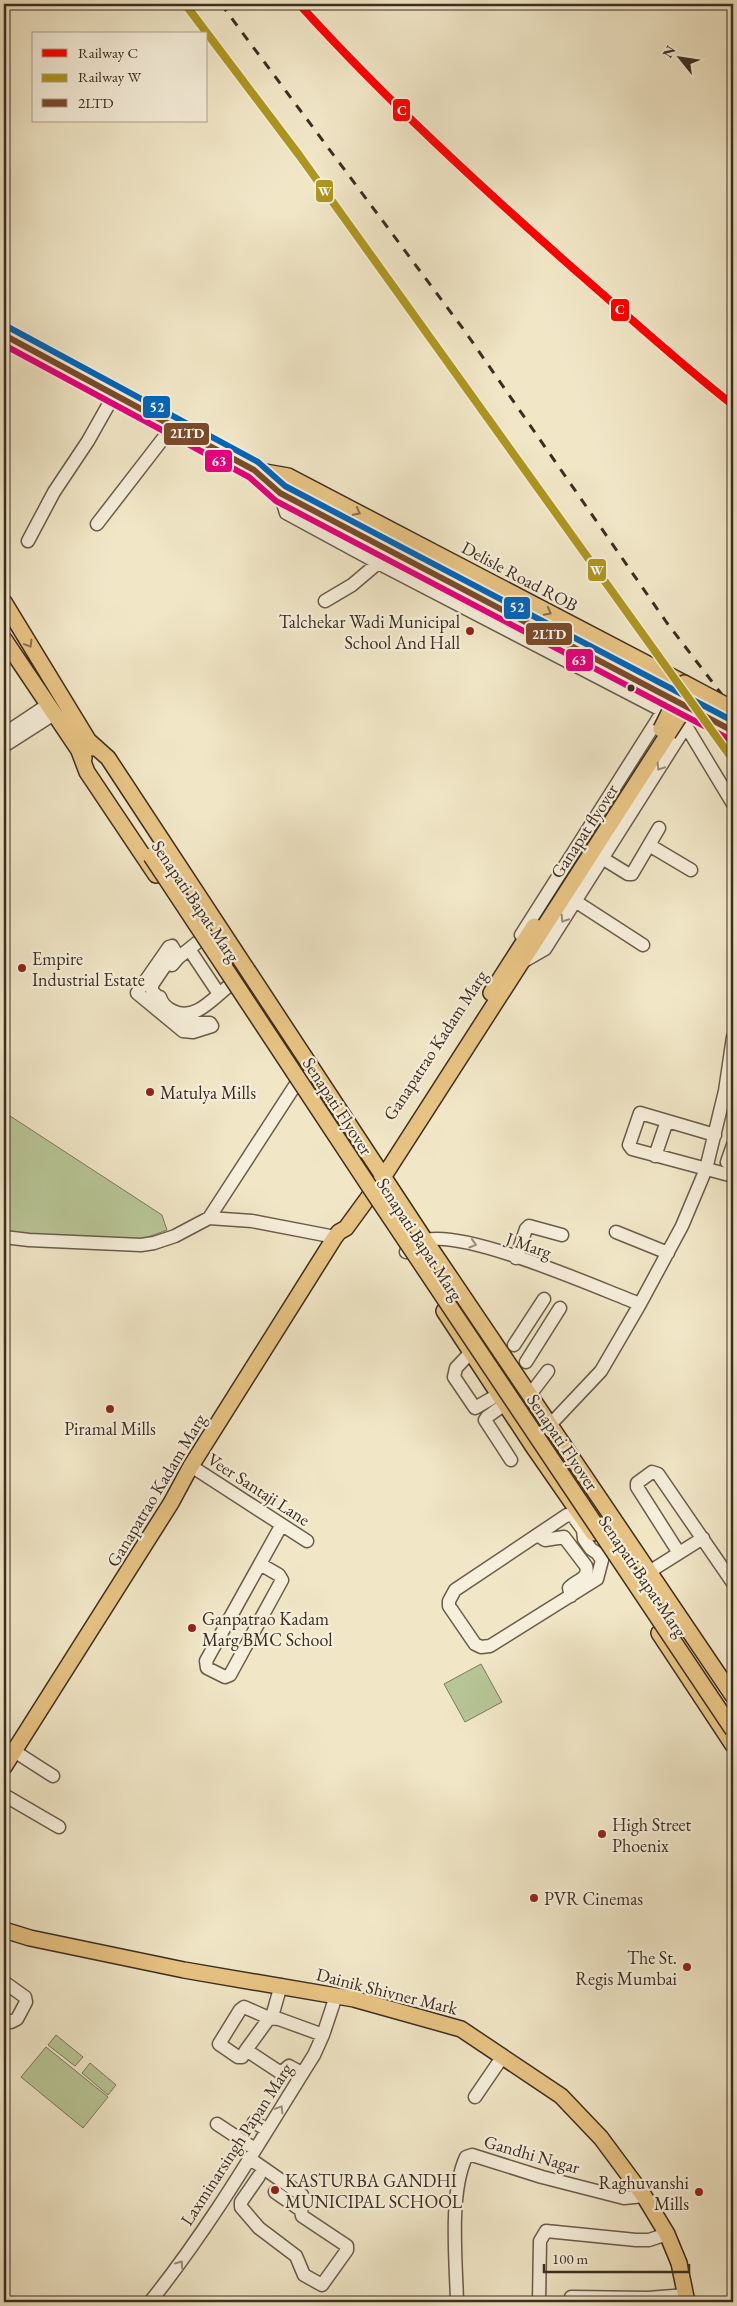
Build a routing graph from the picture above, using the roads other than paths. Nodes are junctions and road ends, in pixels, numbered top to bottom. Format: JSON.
{"nodes":[{"id":1,"x":4,"y":335,"type":"edge"},
{"id":2,"x":114,"y":395,"type":"junction"},
{"id":3,"x":172,"y":427,"type":"junction"},
{"id":4,"x":254,"y":470,"type":"junction"},
{"id":5,"x":288,"y":476,"type":"junction"},
{"id":6,"x":280,"y":493,"type":"junction"},
{"id":7,"x":97,"y":524,"type":"dead end"},
{"id":8,"x":28,"y":541,"type":"dead end"},
{"id":9,"x":378,"y":563,"type":"junction"},
{"id":10,"x":325,"y":601,"type":"dead end"},
{"id":11,"x":4,"y":602,"type":"edge"},
{"id":12,"x":4,"y":639,"type":"edge"},
{"id":13,"x":690,"y":686,"type":"junction"},
{"id":14,"x":681,"y":703,"type":"junction"},
{"id":15,"x":52,"y":709,"type":"junction"},
{"id":16,"x":733,"y":709,"type":"edge"},
{"id":17,"x":663,"y":711,"type":"junction"},
{"id":18,"x":27,"y":724,"type":"junction"},
{"id":19,"x":686,"y":726,"type":"junction"},
{"id":20,"x":733,"y":731,"type":"edge"},
{"id":21,"x":4,"y":734,"type":"edge"},
{"id":22,"x":4,"y":746,"type":"edge"},
{"id":23,"x":84,"y":746,"type":"junction"},
{"id":24,"x":733,"y":804,"type":"edge"},
{"id":25,"x":659,"y":828,"type":"dead end"},
{"id":26,"x":649,"y":845,"type":"junction"},
{"id":27,"x":155,"y":854,"type":"junction"},
{"id":28,"x":602,"y":858,"type":"junction"},
{"id":29,"x":690,"y":870,"type":"dead end"},
{"id":30,"x":575,"y":901,"type":"junction"},
{"id":31,"x":194,"y":945,"type":"junction"},
{"id":32,"x":642,"y":945,"type":"dead end"},
{"id":33,"x":520,"y":956,"type":"junction"},
{"id":34,"x":224,"y":989,"type":"junction"},
{"id":35,"x":161,"y":1000,"type":"junction"},
{"id":36,"x":179,"y":1014,"type":"junction"},
{"id":37,"x":733,"y":1038,"type":"edge"},
{"id":38,"x":313,"y":1072,"type":"junction"},
{"id":39,"x":296,"y":1084,"type":"junction"},
{"id":40,"x":666,"y":1121,"type":"junction"},
{"id":41,"x":715,"y":1135,"type":"junction"},
{"id":42,"x":733,"y":1145,"type":"edge"},
{"id":43,"x":655,"y":1156,"type":"junction"},
{"id":44,"x":733,"y":1166,"type":"edge"},
{"id":45,"x":706,"y":1169,"type":"junction"},
{"id":46,"x":381,"y":1171,"type":"junction"},
{"id":47,"x":733,"y":1176,"type":"edge"},
{"id":48,"x":367,"y":1190,"type":"junction"},
{"id":49,"x":209,"y":1218,"type":"junction"},
{"id":50,"x":616,"y":1232,"type":"dead end"},
{"id":51,"x":337,"y":1234,"type":"junction"},
{"id":52,"x":562,"y":1235,"type":"dead end"},
{"id":53,"x":4,"y":1237,"type":"edge"},
{"id":54,"x":424,"y":1240,"type":"junction"},
{"id":55,"x":669,"y":1251,"type":"junction"},
{"id":56,"x":406,"y":1252,"type":"junction"},
{"id":57,"x":516,"y":1258,"type":"junction"},
{"id":58,"x":544,"y":1298,"type":"dead end"},
{"id":59,"x":640,"y":1304,"type":"junction"},
{"id":60,"x":560,"y":1308,"type":"dead end"},
{"id":61,"x":514,"y":1345,"type":"dead end"},
{"id":62,"x":471,"y":1352,"type":"junction"},
{"id":63,"x":526,"y":1362,"type":"dead end"},
{"id":64,"x":548,"y":1371,"type":"dead end"},
{"id":65,"x":529,"y":1396,"type":"junction"},
{"id":66,"x":498,"y":1399,"type":"junction"},
{"id":67,"x":550,"y":1427,"type":"junction"},
{"id":68,"x":532,"y":1445,"type":"junction"},
{"id":69,"x":511,"y":1460,"type":"dead end"},
{"id":70,"x":192,"y":1466,"type":"junction"},
{"id":71,"x":613,"y":1519,"type":"junction"},
{"id":72,"x":281,"y":1526,"type":"junction"},
{"id":73,"x":537,"y":1535,"type":"junction"},
{"id":74,"x":703,"y":1538,"type":"junction"},
{"id":75,"x":307,"y":1541,"type":"dead end"},
{"id":76,"x":592,"y":1541,"type":"junction"},
{"id":77,"x":679,"y":1553,"type":"junction"},
{"id":78,"x":260,"y":1564,"type":"junction"},
{"id":79,"x":651,"y":1574,"type":"junction"},
{"id":80,"x":733,"y":1583,"type":"edge"},
{"id":81,"x":631,"y":1590,"type":"junction"},
{"id":82,"x":571,"y":1596,"type":"junction"},
{"id":83,"x":733,"y":1696,"type":"edge"},
{"id":84,"x":733,"y":1714,"type":"edge"},
{"id":85,"x":733,"y":1730,"type":"edge"},
{"id":86,"x":733,"y":1745,"type":"edge"},
{"id":87,"x":14,"y":1751,"type":"junction"},
{"id":88,"x":4,"y":1767,"type":"edge"},
{"id":89,"x":54,"y":1776,"type":"dead end"},
{"id":90,"x":4,"y":1795,"type":"edge"},
{"id":91,"x":59,"y":1827,"type":"dead end"},
{"id":92,"x":4,"y":1930,"type":"edge"},
{"id":93,"x":4,"y":1982,"type":"edge"},
{"id":94,"x":281,"y":1985,"type":"junction"},
{"id":95,"x":336,"y":1996,"type":"junction"},
{"id":96,"x":268,"y":2018,"type":"junction"},
{"id":97,"x":4,"y":2019,"type":"edge"},
{"id":98,"x":323,"y":2035,"type":"junction"},
{"id":99,"x":246,"y":2050,"type":"junction"},
{"id":100,"x":503,"y":2056,"type":"junction"},
{"id":101,"x":302,"y":2073,"type":"junction"},
{"id":102,"x":475,"y":2097,"type":"dead end"},
{"id":103,"x":254,"y":2122,"type":"dead end"},
{"id":104,"x":218,"y":2124,"type":"dead end"},
{"id":105,"x":266,"y":2130,"type":"junction"},
{"id":106,"x":252,"y":2165,"type":"junction"},
{"id":107,"x":275,"y":2192,"type":"dead end"},
{"id":108,"x":644,"y":2196,"type":"junction"},
{"id":109,"x":301,"y":2210,"type":"junction"},
{"id":110,"x":667,"y":2234,"type":"junction"},
{"id":111,"x":571,"y":2297,"type":"dead end"},
{"id":112,"x":687,"y":2299,"type":"edge"},
{"id":113,"x":150,"y":2302,"type":"edge"},
{"id":114,"x":457,"y":2302,"type":"edge"},
{"id":115,"x":539,"y":2302,"type":"edge"}],
"edges":[{"from":1,"to":2,"type":"main road"},
{"from":2,"to":3,"type":"main road"},
{"from":2,"to":8,"type":"street"},
{"from":3,"to":4,"type":"main road"},
{"from":3,"to":7,"type":"street"},
{"from":4,"to":5,"type":"main road","name":"Delisle Road ROB"},
{"from":4,"to":6,"type":"main road"},
{"from":5,"to":6,"type":"main road"},
{"from":5,"to":13,"type":"main road","name":"Delisle Road ROB","one_way":true},
{"from":6,"to":9,"type":"street"},
{"from":6,"to":14,"type":"main road"},
{"from":9,"to":10,"type":"street"},
{"from":9,"to":17,"type":"street"},
{"from":11,"to":23,"type":"main road","one_way":true},
{"from":12,"to":15,"type":"main road"},
{"from":13,"to":14,"type":"main road","name":"Ganapat flyover","bridge":true},
{"from":13,"to":16,"type":"main road","name":"Delisle Road ROB","bridge":true},
{"from":14,"to":20,"type":"main road"},
{"from":14,"to":33,"type":"main road","name":"Ganapat flyover","bridge":true},
{"from":15,"to":18,"type":"street"},
{"from":15,"to":23,"type":"main road"},
{"from":17,"to":19,"type":"street"},
{"from":17,"to":33,"type":"street"},
{"from":18,"to":21,"type":"street"},
{"from":18,"to":22,"type":"street"},
{"from":19,"to":24,"type":"street"},
{"from":19,"to":28,"type":"street","one_way":true},
{"from":23,"to":27,"type":"main road","name":"Senapati Flyover"},
{"from":23,"to":31,"type":"main road","name":"Senapati Bapat Marg"},
{"from":23,"to":38,"type":"main road","name":"Senapati Bapat Marg"},
{"from":25,"to":26,"type":"street"},
{"from":26,"to":28,"type":"street"},
{"from":26,"to":29,"type":"street"},
{"from":27,"to":84,"type":"main road","name":"Senapati Flyover"},
{"from":27,"to":85,"type":"main road","name":"Senapati Flyover","bridge":true},
{"from":28,"to":30,"type":"street"},
{"from":30,"to":32,"type":"street"},
{"from":30,"to":33,"type":"street","one_way":true},
{"from":31,"to":34,"type":"main road","name":"Senapati Bapat Marg"},
{"from":31,"to":35,"type":"street"},
{"from":33,"to":46,"type":"main road","name":"Ganapatrao Kadam Marg"},
{"from":34,"to":36,"type":"street"},
{"from":34,"to":39,"type":"main road","name":"Senapati Bapat Marg"},
{"from":35,"to":36,"type":"street"},
{"from":35,"to":36,"type":"street"},
{"from":37,"to":41,"type":"street"},
{"from":38,"to":39,"type":"street"},
{"from":38,"to":46,"type":"main road","name":"Senapati Bapat Marg"},
{"from":39,"to":48,"type":"main road","name":"Senapati Bapat Marg"},
{"from":39,"to":49,"type":"street"},
{"from":40,"to":41,"type":"street"},
{"from":40,"to":43,"type":"street"},
{"from":40,"to":43,"type":"street"},
{"from":41,"to":45,"type":"street"},
{"from":42,"to":44,"type":"street"},
{"from":43,"to":45,"type":"street"},
{"from":45,"to":47,"type":"street"},
{"from":45,"to":55,"type":"street"},
{"from":46,"to":48,"type":"main road","name":"Ganapatrao Kadam Marg"},
{"from":46,"to":54,"type":"main road","name":"Senapati Bapat Marg"},
{"from":48,"to":51,"type":"main road","name":"Ganapatrao Kadam Marg"},
{"from":48,"to":56,"type":"main road","name":"Senapati Bapat Marg"},
{"from":49,"to":51,"type":"street"},
{"from":49,"to":53,"type":"street"},
{"from":50,"to":55,"type":"street"},
{"from":51,"to":70,"type":"main road","name":"Ganapatrao Kadam Marg"},
{"from":52,"to":57,"type":"street"},
{"from":54,"to":56,"type":"street"},
{"from":54,"to":57,"type":"street","name":"J Marg","one_way":true},
{"from":54,"to":65,"type":"main road","name":"Senapati Bapat Marg"},
{"from":55,"to":59,"type":"street"},
{"from":56,"to":62,"type":"main road","name":"Senapati Bapat Marg"},
{"from":57,"to":59,"type":"street","name":"J Marg"},
{"from":58,"to":61,"type":"street"},
{"from":59,"to":67,"type":"street"},
{"from":60,"to":63,"type":"street"},
{"from":62,"to":66,"type":"main road","name":"Senapati Bapat Marg"},
{"from":62,"to":66,"type":"street"},
{"from":64,"to":65,"type":"street"},
{"from":65,"to":67,"type":"main road","name":"Senapati Bapat Marg"},
{"from":66,"to":68,"type":"main road","name":"Senapati Bapat Marg"},
{"from":66,"to":69,"type":"street"},
{"from":67,"to":68,"type":"street"},
{"from":67,"to":71,"type":"main road","name":"Senapati Bapat Marg"},
{"from":68,"to":76,"type":"main road","name":"Senapati Bapat Marg"},
{"from":70,"to":72,"type":"street","name":"Veer Santaji Lane"},
{"from":70,"to":87,"type":"main road","name":"Ganapatrao Kadam Marg"},
{"from":71,"to":76,"type":"street"},
{"from":71,"to":79,"type":"main road","name":"Senapati Bapat Marg"},
{"from":72,"to":75,"type":"street","name":"Veer Santaji Lane"},
{"from":72,"to":78,"type":"street"},
{"from":73,"to":76,"type":"street"},
{"from":73,"to":82,"type":"street"},
{"from":73,"to":82,"type":"street"},
{"from":74,"to":77,"type":"street"},
{"from":74,"to":77,"type":"street"},
{"from":74,"to":80,"type":"street"},
{"from":76,"to":81,"type":"main road","name":"Senapati Bapat Marg"},
{"from":76,"to":82,"type":"street"},
{"from":77,"to":79,"type":"street"},
{"from":78,"to":78,"type":"street"},
{"from":79,"to":81,"type":"main road"},
{"from":79,"to":83,"type":"main road","name":"Senapati Bapat Marg"},
{"from":81,"to":86,"type":"main road","name":"Senapati Bapat Marg"},
{"from":87,"to":88,"type":"main road","name":"Ganapatrao Kadam Marg"},
{"from":87,"to":89,"type":"street"},
{"from":90,"to":91,"type":"street"},
{"from":92,"to":94,"type":"main road","name":"Dainik Shivner Mark"},
{"from":93,"to":97,"type":"street"},
{"from":94,"to":95,"type":"main road","name":"Dainik Shivner Mark"},
{"from":94,"to":96,"type":"street"},
{"from":95,"to":98,"type":"street","name":"Laxminarsingh Papan Marg"},
{"from":95,"to":100,"type":"main road","name":"Dainik Shivner Mark"},
{"from":96,"to":98,"type":"street"},
{"from":96,"to":99,"type":"street"},
{"from":96,"to":99,"type":"street"},
{"from":98,"to":101,"type":"street","name":"Laxminarsingh Papan Marg"},
{"from":99,"to":101,"type":"street"},
{"from":100,"to":102,"type":"street"},
{"from":100,"to":108,"type":"main road","name":"Dainik Shivner Mark"},
{"from":105,"to":101,"type":"street","name":"Laxminarsingh Papan Marg","one_way":true},
{"from":103,"to":105,"type":"street"},
{"from":104,"to":106,"type":"street"},
{"from":105,"to":106,"type":"street","name":"Laxminarsingh Papan Marg"},
{"from":106,"to":109,"type":"street"},
{"from":106,"to":109,"type":"street"},
{"from":113,"to":106,"type":"street","name":"Laxminarsingh Papan Marg","one_way":true},
{"from":107,"to":109,"type":"street"},
{"from":108,"to":110,"type":"main road","name":"Dainik Shivner Mark"},
{"from":108,"to":114,"type":"street","name":"Gandhi Nagar"},
{"from":110,"to":112,"type":"main road","name":"Dainik Shivner Mark"},
{"from":110,"to":115,"type":"street"},
{"from":111,"to":112,"type":"street"}]}
